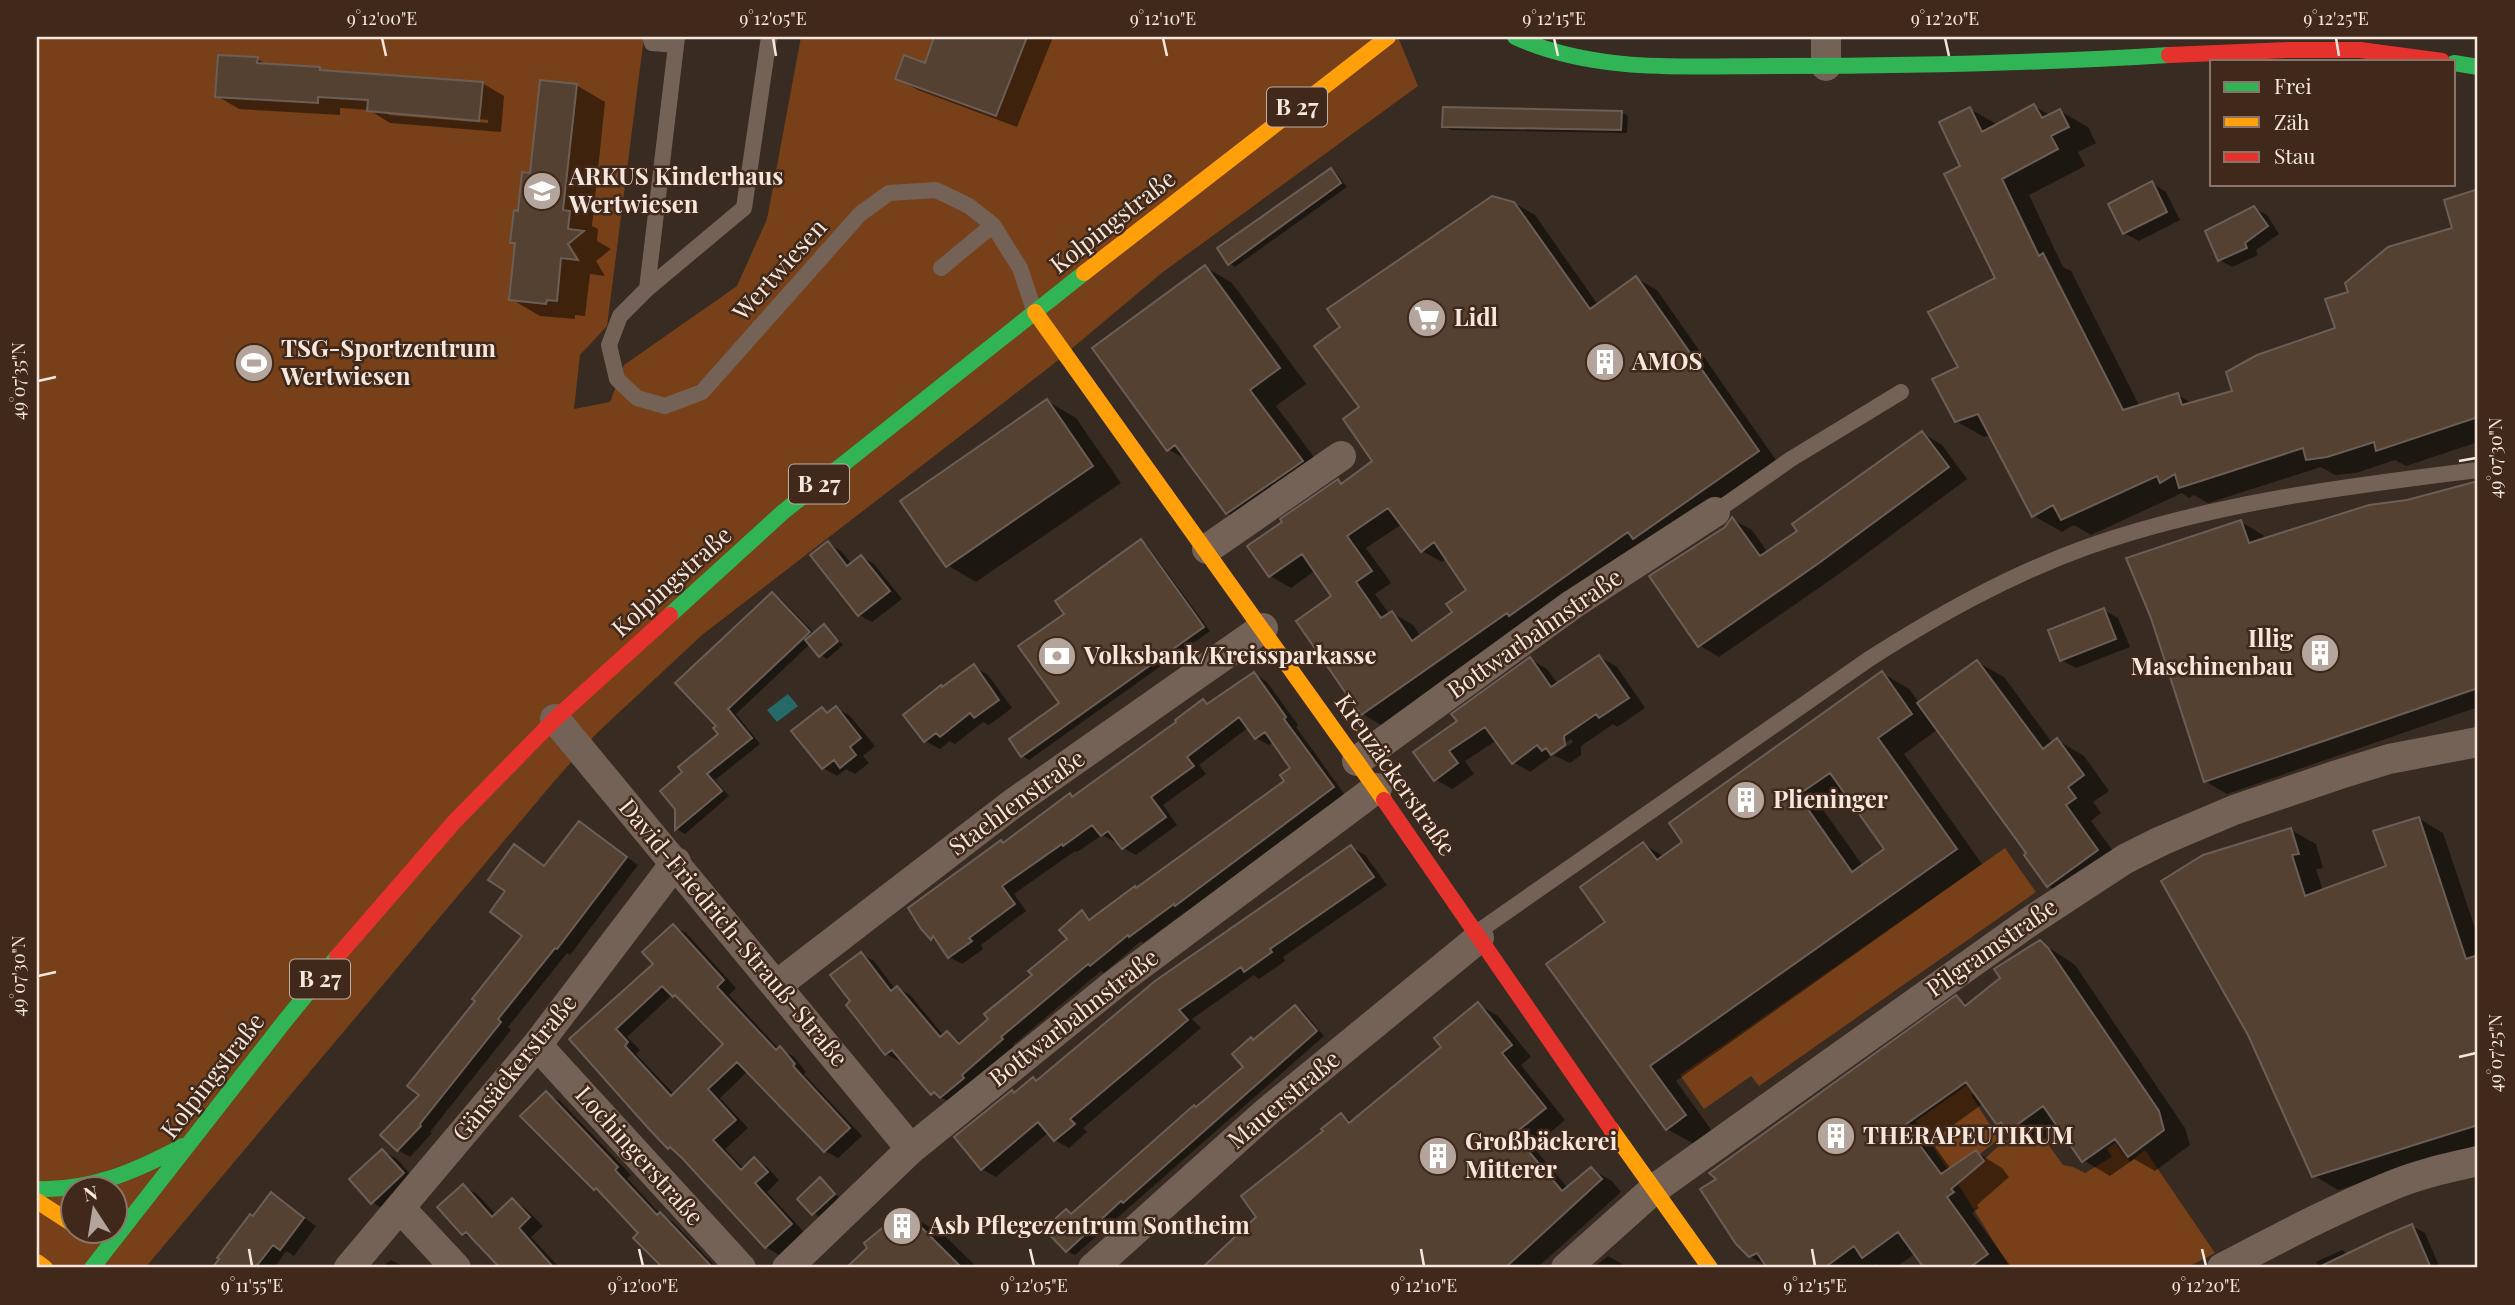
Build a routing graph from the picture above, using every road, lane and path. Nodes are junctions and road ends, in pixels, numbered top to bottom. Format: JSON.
{"nodes":[{"id":1,"x":650,"y":37,"type":"edge"},
{"id":2,"x":769,"y":37,"type":"edge"},
{"id":3,"x":1388,"y":37,"type":"edge"},
{"id":4,"x":1516,"y":37,"type":"edge"},
{"id":5,"x":1826,"y":37,"type":"edge"},
{"id":6,"x":676,"y":41,"type":"edge"},
{"id":7,"x":2411,"y":46,"type":"edge"},
{"id":8,"x":2142,"y":47,"type":"edge"},
{"id":9,"x":2440,"y":60,"type":"edge"},
{"id":10,"x":2456,"y":63,"type":"edge"},
{"id":11,"x":1826,"y":66,"type":"junction"},
{"id":12,"x":2478,"y":66,"type":"edge"},
{"id":13,"x":993,"y":225,"type":"junction"},
{"id":14,"x":942,"y":268,"type":"dead end"},
{"id":15,"x":647,"y":289,"type":"junction"},
{"id":16,"x":1035,"y":313,"type":"junction"},
{"id":17,"x":1902,"y":392,"type":"dead end"},
{"id":18,"x":1340,"y":456,"type":"dead end"},
{"id":19,"x":2478,"y":470,"type":"edge"},
{"id":20,"x":1716,"y":512,"type":"joint"},
{"id":21,"x":1207,"y":549,"type":"junction"},
{"id":22,"x":1263,"y":628,"type":"junction"},
{"id":23,"x":555,"y":719,"type":"junction"},
{"id":24,"x":2478,"y":742,"type":"edge"},
{"id":25,"x":1357,"y":761,"type":"junction"},
{"id":26,"x":1377,"y":789,"type":"junction"},
{"id":27,"x":676,"y":862,"type":"junction"},
{"id":28,"x":1478,"y":936,"type":"junction"},
{"id":29,"x":777,"y":985,"type":"junction"},
{"id":30,"x":537,"y":1045,"type":"junction"},
{"id":31,"x":191,"y":1142,"type":"junction"},
{"id":32,"x":911,"y":1149,"type":"junction"},
{"id":33,"x":2478,"y":1161,"type":"edge"},
{"id":34,"x":37,"y":1189,"type":"edge"},
{"id":35,"x":1653,"y":1191,"type":"junction"},
{"id":36,"x":37,"y":1200,"type":"edge"},
{"id":37,"x":401,"y":1209,"type":"junction"},
{"id":38,"x":60,"y":1216,"type":"edge"},
{"id":39,"x":103,"y":1246,"type":"edge"},
{"id":40,"x":108,"y":1250,"type":"junction"},
{"id":41,"x":37,"y":1262,"type":"edge"},
{"id":42,"x":45,"y":1268,"type":"edge"},
{"id":43,"x":92,"y":1268,"type":"edge"},
{"id":44,"x":349,"y":1268,"type":"edge"},
{"id":45,"x":456,"y":1268,"type":"edge"},
{"id":46,"x":741,"y":1268,"type":"edge"},
{"id":47,"x":787,"y":1268,"type":"edge"},
{"id":48,"x":1093,"y":1268,"type":"edge"},
{"id":49,"x":1566,"y":1268,"type":"edge"},
{"id":50,"x":1710,"y":1268,"type":"edge"},
{"id":51,"x":2222,"y":1268,"type":"edge"}],
"edges":[{"from":1,"to":6,"type":"lane"},
{"from":2,"to":15,"type":"lane","name":"Wertwiesen"},
{"from":3,"to":16,"type":"street","name":"Kolpingstraße","number":"B 27"},
{"from":4,"to":11,"type":"street"},
{"from":5,"to":11,"type":"street"},
{"from":6,"to":15,"type":"lane"},
{"from":7,"to":8,"type":"street"},
{"from":7,"to":9,"type":"street"},
{"from":8,"to":11,"type":"street"},
{"from":10,"to":12,"type":"street"},
{"from":13,"to":14,"type":"lane"},
{"from":13,"to":15,"type":"lane","name":"Wertwiesen"},
{"from":13,"to":16,"type":"lane","name":"Wertwiesen"},
{"from":16,"to":21,"type":"street","name":"Kreuzäckerstraße"},
{"from":16,"to":23,"type":"street","name":"Kolpingstraße","number":"B 27"},
{"from":17,"to":20,"type":"lane"},
{"from":18,"to":21,"type":"street"},
{"from":19,"to":28,"type":"lane"},
{"from":20,"to":25,"type":"street","name":"Bottwarbahnstraße"},
{"from":21,"to":22,"type":"street","name":"Kreuzäckerstraße"},
{"from":22,"to":25,"type":"street","name":"Kreuzäckerstraße"},
{"from":22,"to":29,"type":"street","name":"Staehlenstraße"},
{"from":23,"to":27,"type":"street","name":"David-Friedrich-Strauß-Straße"},
{"from":23,"to":31,"type":"street","name":"Kolpingstraße","number":"B 27"},
{"from":24,"to":35,"type":"street","name":"Pilgramstraße"},
{"from":25,"to":26,"type":"street","name":"Kreuzäckerstraße"},
{"from":26,"to":28,"type":"street","name":"Kreuzäckerstraße"},
{"from":26,"to":32,"type":"street","name":"Bottwarbahnstraße"},
{"from":27,"to":29,"type":"street","name":"David-Friedrich-Strauß-Straße"},
{"from":27,"to":30,"type":"street","name":"Gänsäckerstraße"},
{"from":28,"to":35,"type":"street","name":"Kreuzäckerstraße"},
{"from":28,"to":48,"type":"street","name":"Mauerstraße"},
{"from":29,"to":32,"type":"street","name":"David-Friedrich-Strauß-Straße"},
{"from":30,"to":37,"type":"street","name":"Gänsäckerstraße"},
{"from":30,"to":46,"type":"street","name":"Lochingerstraße"},
{"from":31,"to":34,"type":"street"},
{"from":31,"to":40,"type":"street","name":"Kolpingstraße","number":"B 27"},
{"from":32,"to":47,"type":"street","name":"Bottwarbahnstraße"},
{"from":33,"to":51,"type":"street"},
{"from":35,"to":49,"type":"street","name":"Pilgramstraße"},
{"from":35,"to":50,"type":"street","name":"Kreuzäckerstraße"},
{"from":36,"to":38,"type":"street"},
{"from":37,"to":44,"type":"street","name":"Gänsäckerstraße"},
{"from":37,"to":45,"type":"street"},
{"from":39,"to":40,"type":"street"},
{"from":40,"to":43,"type":"street","name":"Kolpingstraße","number":"B 27"},
{"from":41,"to":42,"type":"street"}]}
